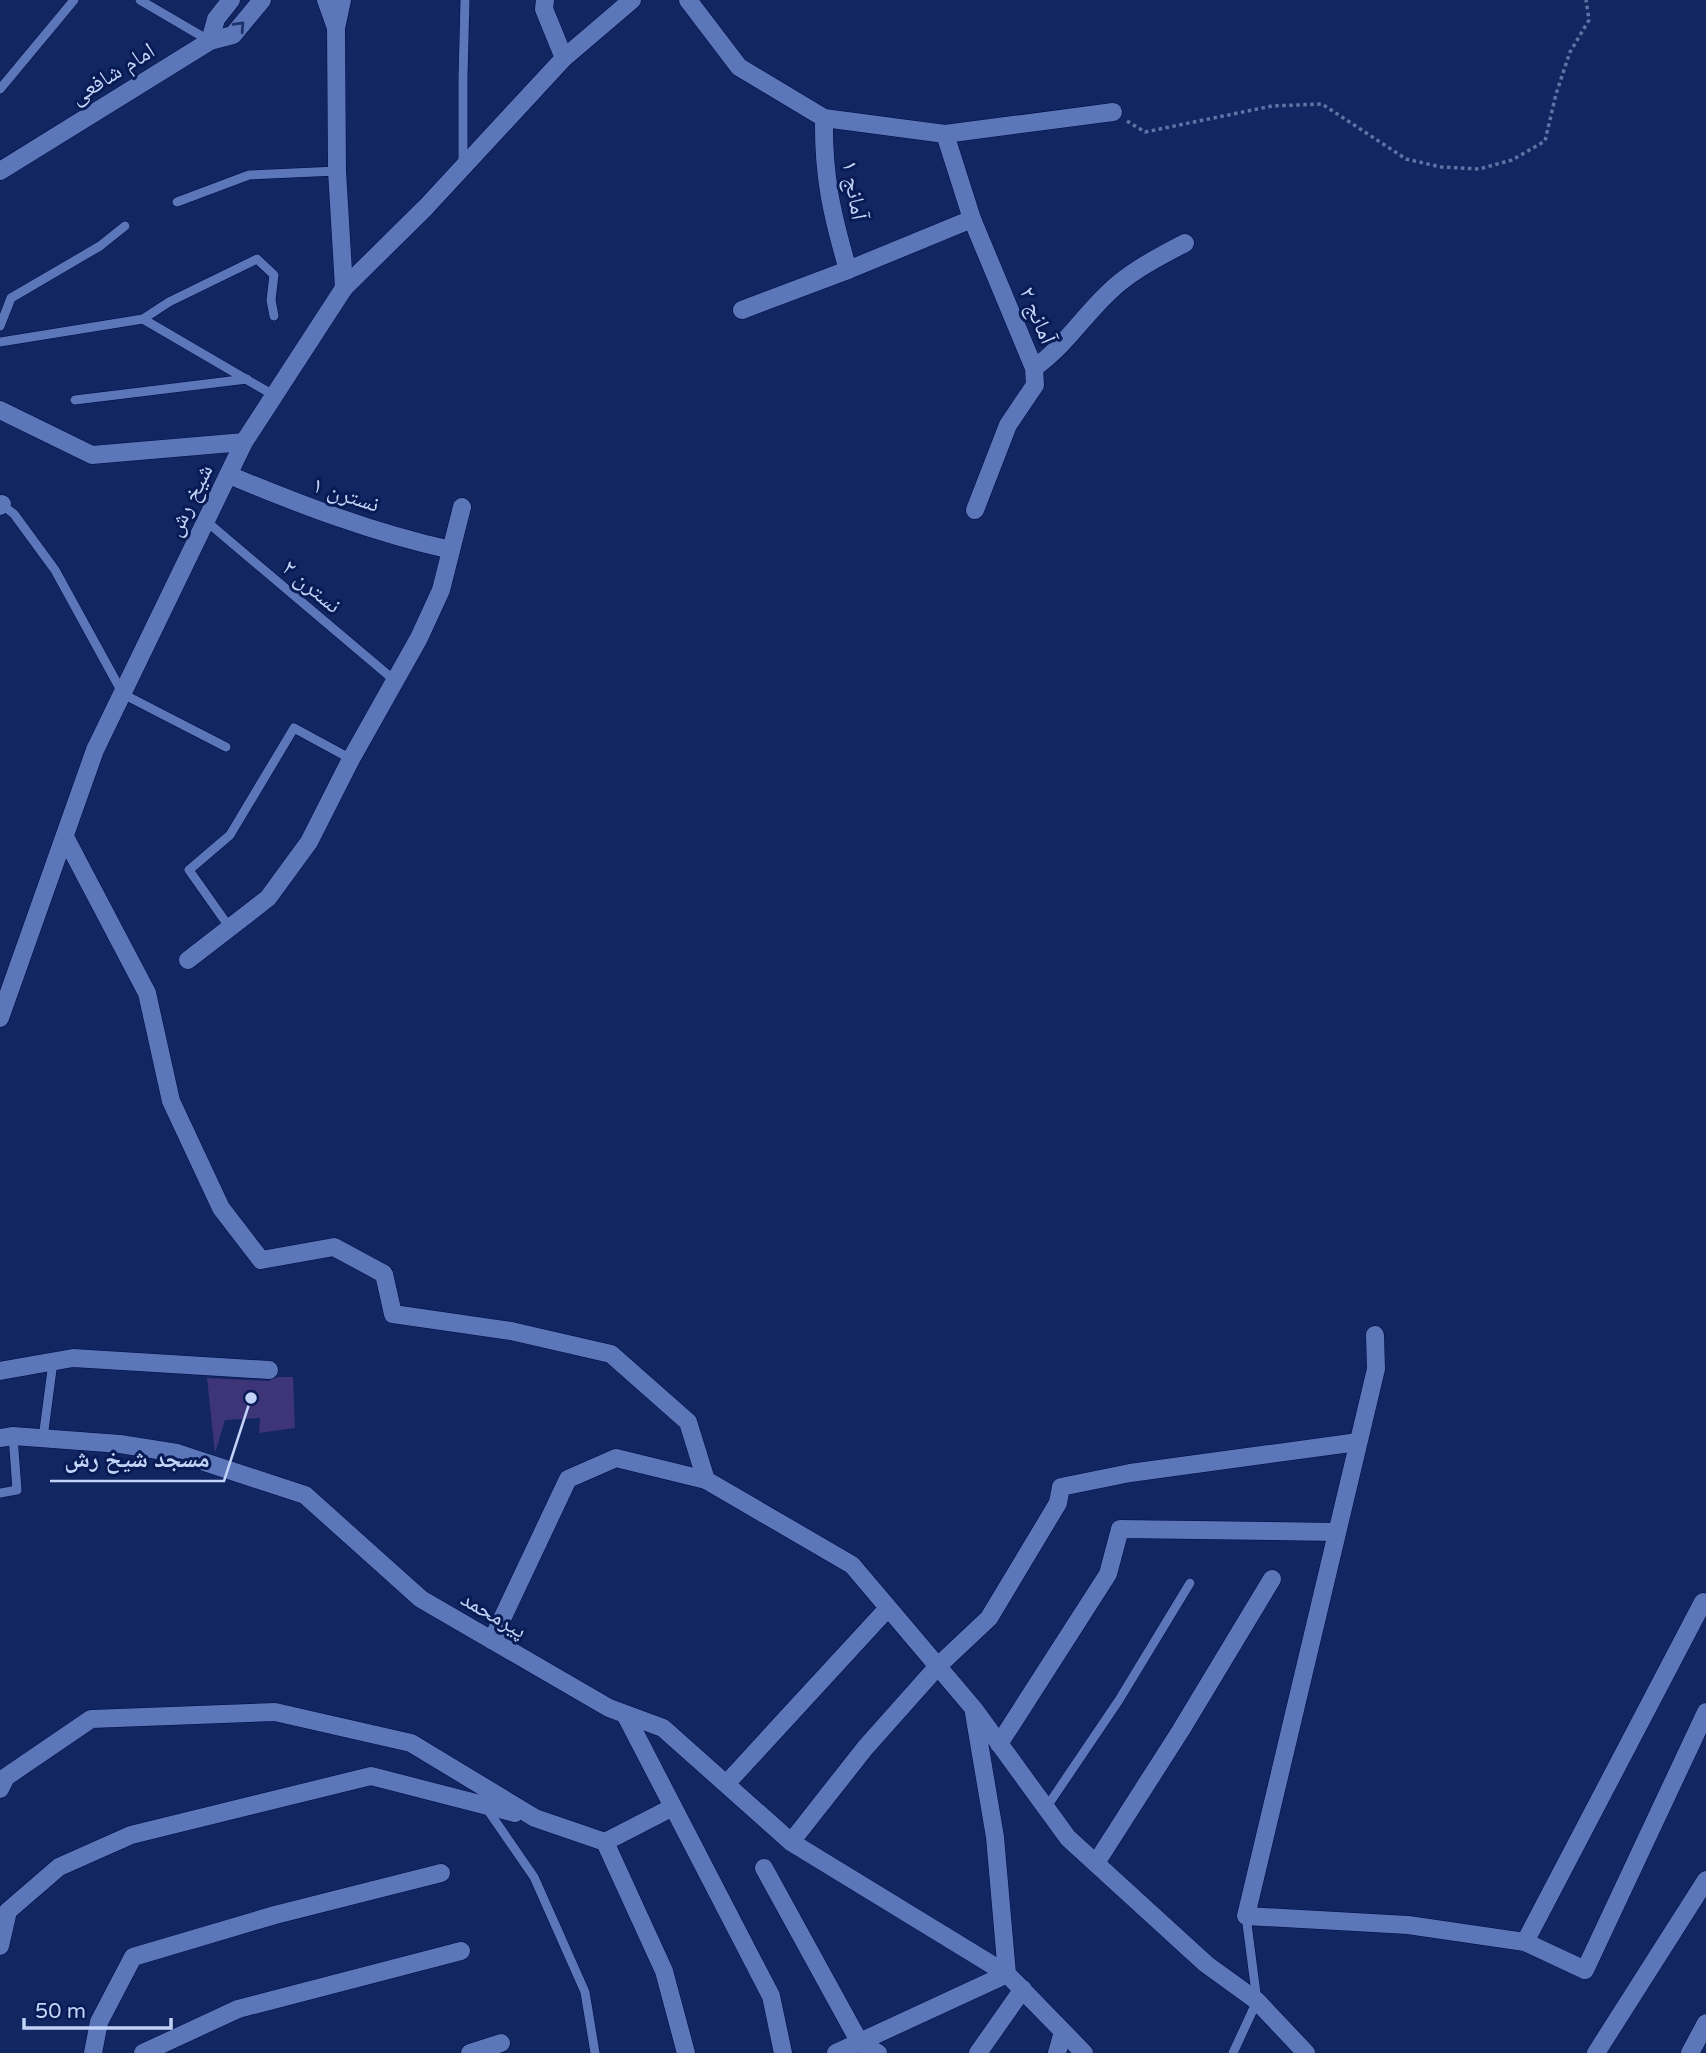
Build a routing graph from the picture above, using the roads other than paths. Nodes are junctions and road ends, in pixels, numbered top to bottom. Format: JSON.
{"nodes":[{"id":1,"x":74,"y":0,"type":"edge"},
{"id":2,"x":140,"y":0,"type":"edge"},
{"id":3,"x":231,"y":0,"type":"edge"},
{"id":4,"x":262,"y":0,"type":"edge"},
{"id":5,"x":326,"y":0,"type":"edge"},
{"id":6,"x":342,"y":0,"type":"edge"},
{"id":7,"x":465,"y":0,"type":"edge"},
{"id":8,"x":545,"y":0,"type":"edge"},
{"id":9,"x":632,"y":0,"type":"edge"},
{"id":10,"x":688,"y":0,"type":"edge"},
{"id":11,"x":336,"y":28,"type":"junction"},
{"id":12,"x":211,"y":41,"type":"junction"},
{"id":13,"x":564,"y":58,"type":"junction"},
{"id":14,"x":0,"y":89,"type":"edge"},
{"id":15,"x":1113,"y":113,"type":"road end"},
{"id":16,"x":824,"y":118,"type":"junction"},
{"id":17,"x":945,"y":134,"type":"junction"},
{"id":18,"x":463,"y":167,"type":"junction"},
{"id":19,"x":0,"y":171,"type":"edge"},
{"id":20,"x":337,"y":171,"type":"junction"},
{"id":21,"x":177,"y":202,"type":"dead end"},
{"id":22,"x":972,"y":219,"type":"junction"},
{"id":23,"x":125,"y":226,"type":"dead end"},
{"id":24,"x":1185,"y":243,"type":"dead end"},
{"id":25,"x":848,"y":270,"type":"junction"},
{"id":26,"x":344,"y":288,"type":"junction"},
{"id":27,"x":741,"y":310,"type":"dead end"},
{"id":28,"x":274,"y":316,"type":"dead end"},
{"id":29,"x":143,"y":319,"type":"junction"},
{"id":30,"x":0,"y":326,"type":"edge"},
{"id":31,"x":0,"y":342,"type":"edge"},
{"id":32,"x":1034,"y":368,"type":"junction"},
{"id":33,"x":247,"y":379,"type":"junction"},
{"id":34,"x":275,"y":396,"type":"junction"},
{"id":35,"x":75,"y":400,"type":"dead end"},
{"id":36,"x":0,"y":410,"type":"edge"},
{"id":37,"x":244,"y":442,"type":"junction"},
{"id":38,"x":229,"y":475,"type":"junction"},
{"id":39,"x":1,"y":504,"type":"edge"},
{"id":40,"x":462,"y":507,"type":"dead end"},
{"id":41,"x":975,"y":510,"type":"dead end"},
{"id":42,"x":206,"y":522,"type":"junction"},
{"id":43,"x":451,"y":550,"type":"junction"},
{"id":44,"x":394,"y":680,"type":"junction"},
{"id":45,"x":122,"y":694,"type":"junction"},
{"id":46,"x":226,"y":747,"type":"dead end"},
{"id":47,"x":351,"y":759,"type":"junction"},
{"id":48,"x":65,"y":837,"type":"junction"},
{"id":49,"x":230,"y":928,"type":"junction"},
{"id":50,"x":188,"y":960,"type":"dead end"},
{"id":51,"x":0,"y":1018,"type":"edge"},
{"id":52,"x":1375,"y":1335,"type":"dead end"},
{"id":53,"x":52,"y":1362,"type":"junction"},
{"id":54,"x":269,"y":1370,"type":"dead end"},
{"id":55,"x":0,"y":1371,"type":"edge"},
{"id":56,"x":6,"y":1437,"type":"edge"},
{"id":57,"x":43,"y":1438,"type":"junction"},
{"id":58,"x":1359,"y":1442,"type":"junction"},
{"id":59,"x":706,"y":1480,"type":"junction"},
{"id":60,"x":0,"y":1493,"type":"edge"},
{"id":61,"x":1337,"y":1532,"type":"junction"},
{"id":62,"x":1272,"y":1579,"type":"dead end"},
{"id":63,"x":1190,"y":1583,"type":"dead end"},
{"id":64,"x":1703,"y":1602,"type":"dead end"},
{"id":65,"x":888,"y":1608,"type":"junction"},
{"id":66,"x":492,"y":1640,"type":"junction"},
{"id":67,"x":937,"y":1666,"type":"junction"},
{"id":68,"x":974,"y":1709,"type":"junction"},
{"id":69,"x":1706,"y":1712,"type":"edge"},
{"id":70,"x":625,"y":1714,"type":"junction"},
{"id":71,"x":999,"y":1744,"type":"junction"},
{"id":72,"x":726,"y":1784,"type":"junction"},
{"id":73,"x":0,"y":1789,"type":"edge"},
{"id":74,"x":484,"y":1805,"type":"junction"},
{"id":75,"x":673,"y":1807,"type":"junction"},
{"id":76,"x":1046,"y":1808,"type":"junction"},
{"id":77,"x":535,"y":1818,"type":"junction"},
{"id":78,"x":605,"y":1842,"type":"junction"},
{"id":79,"x":791,"y":1842,"type":"junction"},
{"id":80,"x":1096,"y":1863,"type":"junction"},
{"id":81,"x":764,"y":1868,"type":"dead end"},
{"id":82,"x":441,"y":1873,"type":"dead end"},
{"id":83,"x":1706,"y":1880,"type":"edge"},
{"id":84,"x":1246,"y":1916,"type":"junction"},
{"id":85,"x":1525,"y":1942,"type":"junction"},
{"id":86,"x":0,"y":1946,"type":"edge"},
{"id":87,"x":461,"y":1951,"type":"dead end"},
{"id":88,"x":1007,"y":1974,"type":"junction"},
{"id":89,"x":1023,"y":1989,"type":"junction"},
{"id":90,"x":1257,"y":2001,"type":"junction"},
{"id":91,"x":1706,"y":2022,"type":"edge"},
{"id":92,"x":1063,"y":2032,"type":"junction"},
{"id":93,"x":501,"y":2043,"type":"dead end"},
{"id":94,"x":860,"y":2043,"type":"junction"},
{"id":95,"x":93,"y":2053,"type":"edge"},
{"id":96,"x":143,"y":2053,"type":"edge"},
{"id":97,"x":470,"y":2053,"type":"edge"},
{"id":98,"x":595,"y":2053,"type":"edge"},
{"id":99,"x":686,"y":2053,"type":"edge"},
{"id":100,"x":783,"y":2053,"type":"edge"},
{"id":101,"x":836,"y":2053,"type":"edge"},
{"id":102,"x":878,"y":2053,"type":"edge"},
{"id":103,"x":978,"y":2053,"type":"edge"},
{"id":104,"x":1057,"y":2053,"type":"edge"},
{"id":105,"x":1084,"y":2053,"type":"edge"},
{"id":106,"x":1233,"y":2053,"type":"edge"},
{"id":107,"x":1306,"y":2053,"type":"edge"},
{"id":108,"x":1596,"y":2053,"type":"edge"},
{"id":109,"x":1690,"y":2053,"type":"edge"}],
"edges":[{"from":1,"to":14,"type":"lane"},
{"from":2,"to":12,"type":"lane"},
{"from":3,"to":12,"type":"street"},
{"from":12,"to":4,"type":"street","name":"امام شافعی","one_way":true},
{"from":5,"to":11,"type":"street"},
{"from":6,"to":11,"type":"street"},
{"from":7,"to":18,"type":"lane"},
{"from":8,"to":13,"type":"street"},
{"from":9,"to":13,"type":"street","name":"شیخ رش"},
{"from":10,"to":16,"type":"street"},
{"from":11,"to":20,"type":"street"},
{"from":12,"to":19,"type":"street","name":"امام شافعی"},
{"from":13,"to":18,"type":"street","name":"شیخ رش"},
{"from":15,"to":17,"type":"street"},
{"from":16,"to":17,"type":"street"},
{"from":16,"to":25,"type":"street","name":"آمانج ۱"},
{"from":17,"to":22,"type":"street","name":"آمانج ۲"},
{"from":18,"to":26,"type":"street","name":"شیخ رش"},
{"from":20,"to":21,"type":"lane"},
{"from":20,"to":26,"type":"street"},
{"from":22,"to":25,"type":"street"},
{"from":22,"to":32,"type":"street","name":"آمانج ۲"},
{"from":23,"to":30,"type":"lane"},
{"from":24,"to":32,"type":"street"},
{"from":25,"to":27,"type":"street"},
{"from":26,"to":34,"type":"street","name":"شیخ رش"},
{"from":28,"to":29,"type":"lane"},
{"from":29,"to":31,"type":"lane"},
{"from":29,"to":33,"type":"lane"},
{"from":32,"to":41,"type":"street","name":"آمانج ۲"},
{"from":33,"to":34,"type":"lane"},
{"from":33,"to":35,"type":"lane"},
{"from":34,"to":37,"type":"street","name":"شیخ رش"},
{"from":36,"to":37,"type":"street"},
{"from":37,"to":38,"type":"street","name":"شیخ رش"},
{"from":38,"to":42,"type":"street","name":"شیخ رش"},
{"from":38,"to":43,"type":"street","name":"نسترن ۱"},
{"from":39,"to":45,"type":"lane"},
{"from":40,"to":43,"type":"street"},
{"from":42,"to":44,"type":"lane","name":"نسترن ۲"},
{"from":42,"to":45,"type":"street","name":"شیخ رش"},
{"from":43,"to":44,"type":"street"},
{"from":44,"to":47,"type":"street"},
{"from":45,"to":46,"type":"lane"},
{"from":45,"to":48,"type":"street","name":"شیخ رش"},
{"from":47,"to":49,"type":"street"},
{"from":47,"to":49,"type":"lane"},
{"from":48,"to":51,"type":"street","name":"شیخ رش"},
{"from":48,"to":59,"type":"street"},
{"from":49,"to":50,"type":"street"},
{"from":52,"to":58,"type":"street"},
{"from":53,"to":54,"type":"street"},
{"from":53,"to":55,"type":"street"},
{"from":53,"to":57,"type":"lane"},
{"from":56,"to":57,"type":"street","name":"پیرمحمد"},
{"from":56,"to":60,"type":"lane"},
{"from":57,"to":66,"type":"street","name":"پیرمحمد"},
{"from":58,"to":61,"type":"street"},
{"from":58,"to":67,"type":"street"},
{"from":59,"to":65,"type":"street"},
{"from":59,"to":66,"type":"street"},
{"from":61,"to":71,"type":"street"},
{"from":61,"to":84,"type":"street"},
{"from":62,"to":80,"type":"street"},
{"from":63,"to":76,"type":"lane"},
{"from":64,"to":85,"type":"street"},
{"from":65,"to":67,"type":"street"},
{"from":65,"to":72,"type":"street"},
{"from":66,"to":70,"type":"street","name":"پیرمحمد"},
{"from":67,"to":68,"type":"street"},
{"from":67,"to":79,"type":"street"},
{"from":68,"to":71,"type":"street"},
{"from":68,"to":88,"type":"street"},
{"from":69,"to":85,"type":"street"},
{"from":70,"to":72,"type":"street","name":"پیرمحمد"},
{"from":70,"to":75,"type":"street"},
{"from":71,"to":76,"type":"street"},
{"from":72,"to":79,"type":"street","name":"پیرمحمد"},
{"from":73,"to":77,"type":"street"},
{"from":74,"to":77,"type":"street"},
{"from":74,"to":86,"type":"street"},
{"from":74,"to":98,"type":"lane"},
{"from":75,"to":78,"type":"street"},
{"from":75,"to":100,"type":"street"},
{"from":76,"to":80,"type":"street"},
{"from":77,"to":78,"type":"street"},
{"from":78,"to":99,"type":"street"},
{"from":79,"to":88,"type":"street","name":"پیرمحمد"},
{"from":80,"to":90,"type":"street"},
{"from":81,"to":94,"type":"street"},
{"from":82,"to":95,"type":"street"},
{"from":83,"to":108,"type":"street"},
{"from":84,"to":85,"type":"street"},
{"from":84,"to":90,"type":"lane"},
{"from":87,"to":96,"type":"street"},
{"from":88,"to":89,"type":"street","name":"پیرمحمد"},
{"from":88,"to":94,"type":"street"},
{"from":89,"to":92,"type":"street","name":"پیرمحمد"},
{"from":89,"to":103,"type":"street"},
{"from":90,"to":106,"type":"lane"},
{"from":90,"to":107,"type":"street"},
{"from":91,"to":109,"type":"street"},
{"from":92,"to":104,"type":"street"},
{"from":92,"to":105,"type":"street","name":"پیرمحمد"},
{"from":93,"to":97,"type":"street"},
{"from":94,"to":101,"type":"street"},
{"from":94,"to":102,"type":"street"}]}
